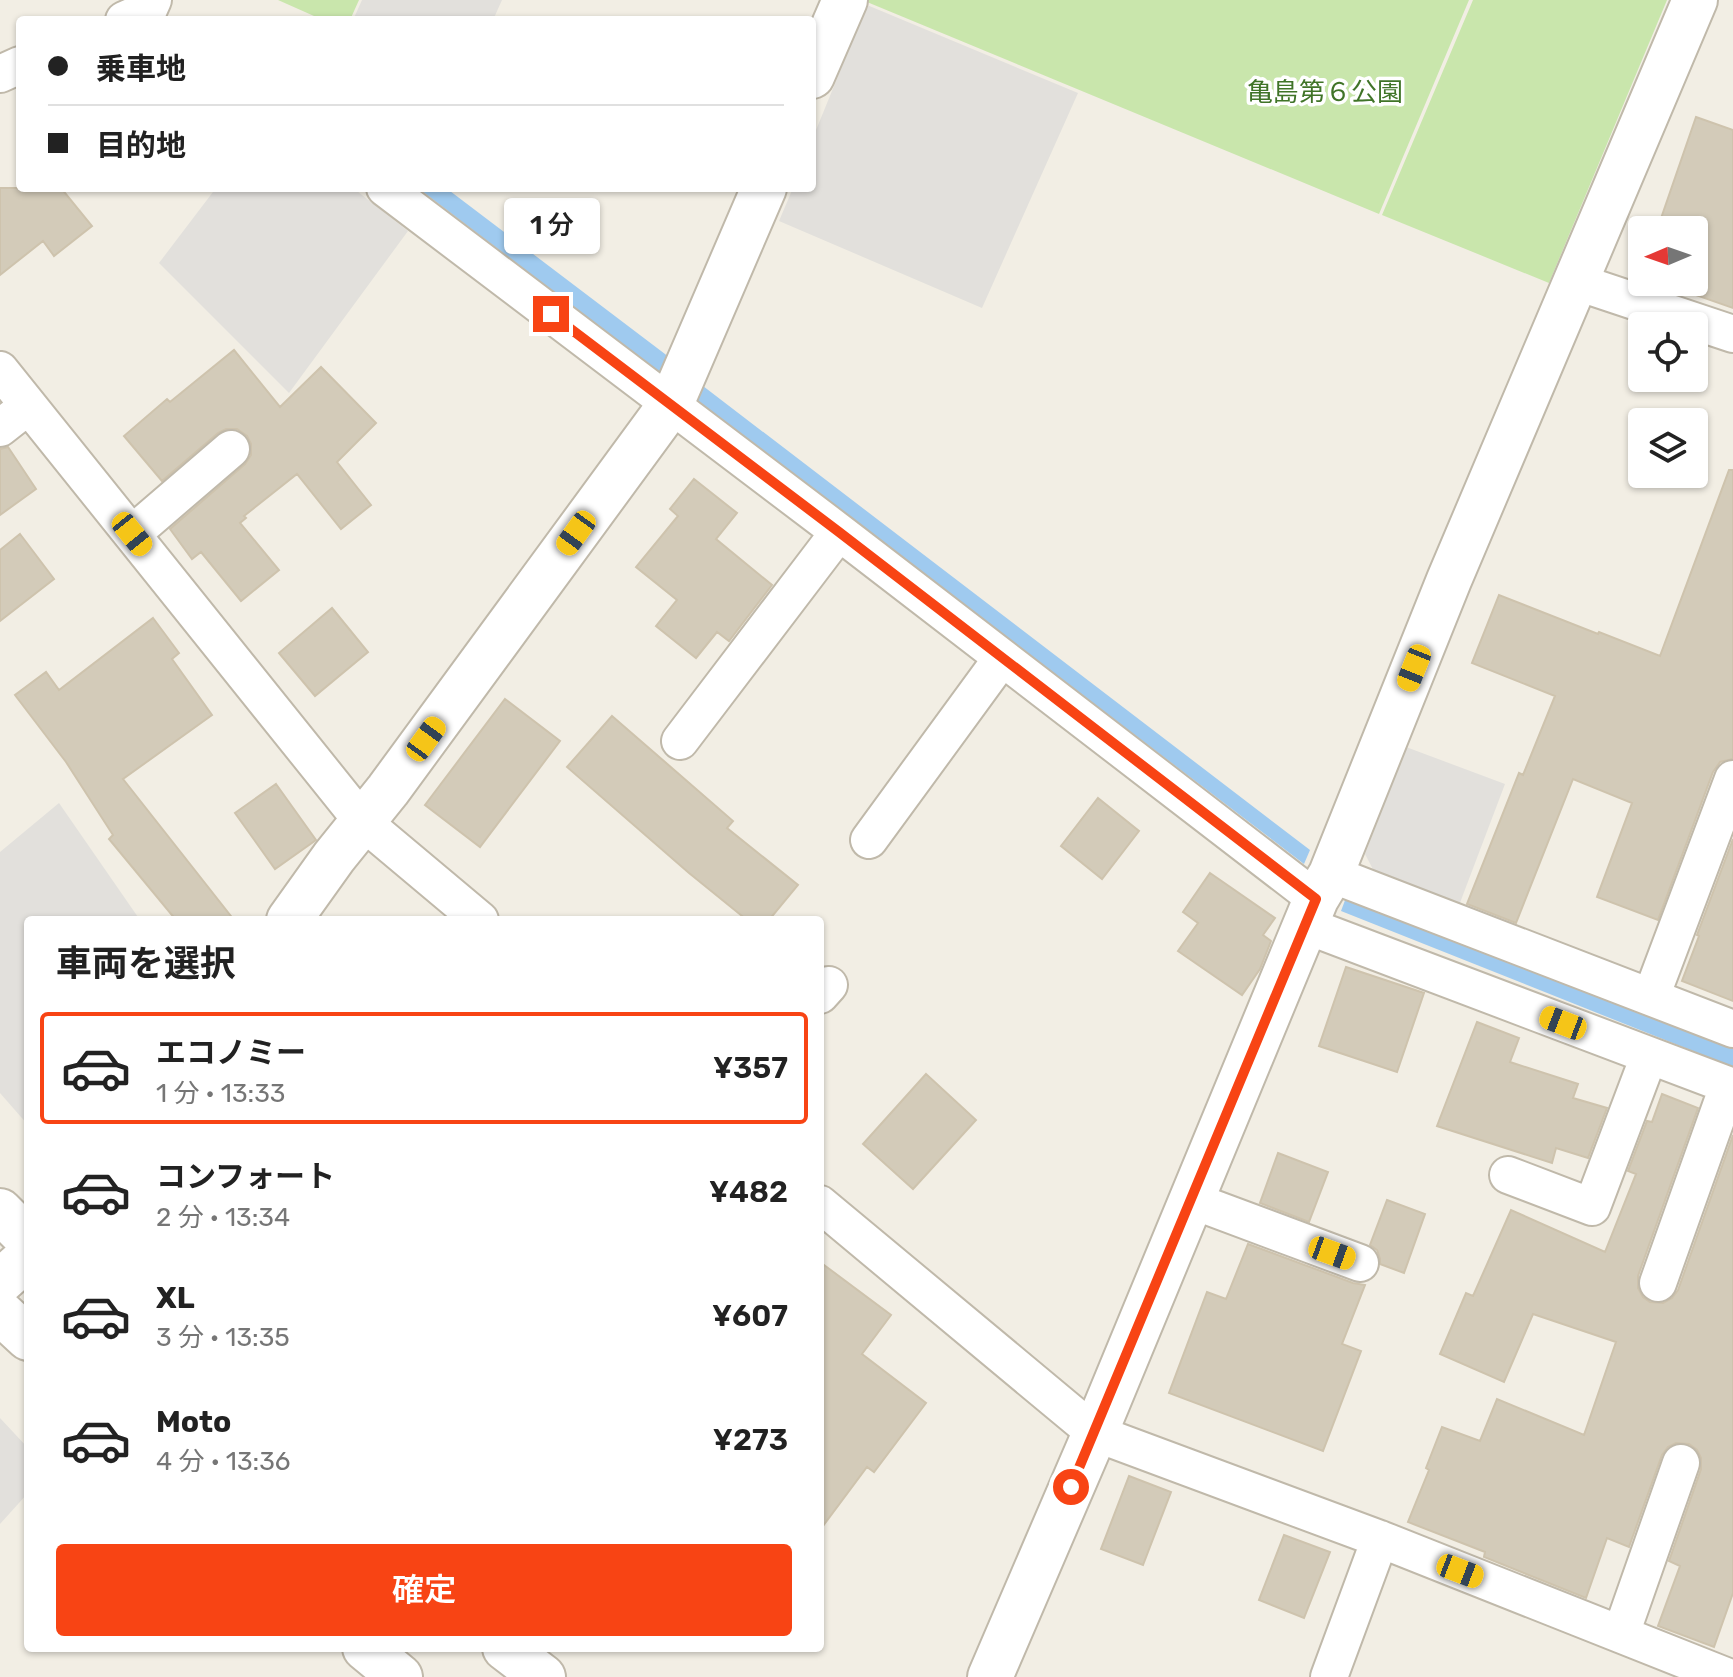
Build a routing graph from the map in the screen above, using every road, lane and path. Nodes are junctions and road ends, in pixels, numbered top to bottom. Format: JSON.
{"nodes":[{"id":1,"x":845,"y":0,"type":"edge"},
{"id":2,"x":1695,"y":0,"type":"edge"},
{"id":3,"x":816,"y":67,"type":"edge"},
{"id":4,"x":390,"y":192,"type":"edge"},
{"id":5,"x":762,"y":192,"type":"edge"},
{"id":6,"x":1577,"y":282,"type":"junction"},
{"id":7,"x":1733,"y":334,"type":"edge"},
{"id":8,"x":0,"y":370,"type":"edge"},
{"id":9,"x":671,"y":403,"type":"junction"},
{"id":10,"x":28,"y":406,"type":"junction"},
{"id":11,"x":0,"y":428,"type":"edge"},
{"id":12,"x":231,"y":449,"type":"dead end"},
{"id":13,"x":839,"y":532,"type":"junction"},
{"id":14,"x":132,"y":534,"type":"junction"},
{"id":15,"x":1002,"y":658,"type":"junction"},
{"id":16,"x":680,"y":741,"type":"dead end"},
{"id":17,"x":1733,"y":779,"type":"edge"},
{"id":18,"x":362,"y":821,"type":"junction"},
{"id":19,"x":869,"y":840,"type":"dead end"},
{"id":20,"x":1317,"y":899,"type":"junction"},
{"id":21,"x":292,"y":916,"type":"edge"},
{"id":22,"x":475,"y":916,"type":"edge"},
{"id":23,"x":1651,"y":997,"type":"junction"},
{"id":24,"x":1733,"y":1029,"type":"edge"},
{"id":25,"x":1649,"y":1056,"type":"junction"},
{"id":26,"x":1730,"y":1086,"type":"edge"},
{"id":27,"x":1508,"y":1175,"type":"dead end"},
{"id":28,"x":1191,"y":1200,"type":"junction"},
{"id":29,"x":824,"y":1207,"type":"edge"},
{"id":30,"x":0,"y":1211,"type":"edge"},
{"id":31,"x":24,"y":1235,"type":"edge"},
{"id":32,"x":24,"y":1261,"type":"edge"},
{"id":33,"x":1360,"y":1263,"type":"dead end"},
{"id":34,"x":0,"y":1282,"type":"edge"},
{"id":35,"x":1658,"y":1283,"type":"dead end"},
{"id":36,"x":0,"y":1312,"type":"edge"},
{"id":37,"x":24,"y":1334,"type":"edge"},
{"id":38,"x":1095,"y":1433,"type":"junction"},
{"id":39,"x":1681,"y":1463,"type":"dead end"},
{"id":40,"x":1380,"y":1539,"type":"junction"},
{"id":41,"x":1621,"y":1634,"type":"junction"},
{"id":42,"x":370,"y":1652,"type":"edge"},
{"id":43,"x":510,"y":1652,"type":"edge"},
{"id":44,"x":400,"y":1677,"type":"edge"},
{"id":45,"x":543,"y":1677,"type":"edge"},
{"id":46,"x":990,"y":1677,"type":"edge"},
{"id":47,"x":1329,"y":1677,"type":"edge"},
{"id":48,"x":1728,"y":1677,"type":"edge"}],
"edges":[{"from":1,"to":3,"type":"street"},
{"from":2,"to":6,"type":"street"},
{"from":4,"to":9,"type":"street"},
{"from":5,"to":9,"type":"street"},
{"from":6,"to":7,"type":"street"},
{"from":6,"to":20,"type":"street"},
{"from":8,"to":10,"type":"street"},
{"from":9,"to":13,"type":"street"},
{"from":9,"to":18,"type":"street"},
{"from":10,"to":11,"type":"street"},
{"from":10,"to":14,"type":"street"},
{"from":12,"to":14,"type":"street"},
{"from":13,"to":15,"type":"street"},
{"from":13,"to":16,"type":"street"},
{"from":14,"to":18,"type":"street"},
{"from":15,"to":19,"type":"street"},
{"from":15,"to":20,"type":"street"},
{"from":17,"to":23,"type":"street"},
{"from":18,"to":21,"type":"street"},
{"from":18,"to":22,"type":"street"},
{"from":20,"to":23,"type":"street"},
{"from":20,"to":25,"type":"street"},
{"from":20,"to":28,"type":"street"},
{"from":23,"to":24,"type":"street"},
{"from":25,"to":26,"type":"street"},
{"from":25,"to":27,"type":"street"},
{"from":26,"to":35,"type":"street"},
{"from":28,"to":33,"type":"street"},
{"from":28,"to":38,"type":"street"},
{"from":29,"to":38,"type":"street"},
{"from":30,"to":31,"type":"street"},
{"from":32,"to":34,"type":"street"},
{"from":36,"to":37,"type":"street"},
{"from":38,"to":40,"type":"street"},
{"from":38,"to":46,"type":"street"},
{"from":39,"to":41,"type":"street"},
{"from":40,"to":41,"type":"street"},
{"from":40,"to":47,"type":"street"},
{"from":41,"to":48,"type":"street"},
{"from":42,"to":44,"type":"street"},
{"from":43,"to":45,"type":"street"}]}
